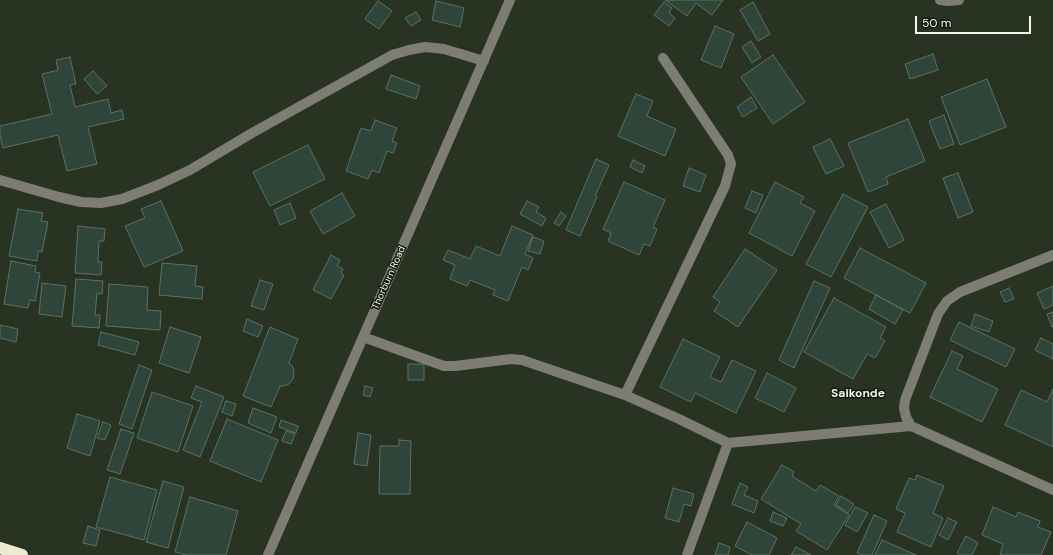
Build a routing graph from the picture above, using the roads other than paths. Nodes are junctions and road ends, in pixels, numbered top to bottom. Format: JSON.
{"nodes":[{"id":1,"x":510,"y":0,"type":"edge"},
{"id":2,"x":940,"y":0,"type":"edge"},
{"id":3,"x":959,"y":0,"type":"edge"},
{"id":4,"x":663,"y":58,"type":"dead end"},
{"id":5,"x":484,"y":61,"type":"junction"},
{"id":6,"x":0,"y":180,"type":"edge"},
{"id":7,"x":1053,"y":255,"type":"edge"},
{"id":8,"x":363,"y":337,"type":"junction"},
{"id":9,"x":624,"y":395,"type":"junction"},
{"id":10,"x":911,"y":426,"type":"junction"},
{"id":11,"x":728,"y":443,"type":"junction"},
{"id":12,"x":1053,"y":490,"type":"edge"},
{"id":13,"x":0,"y":548,"type":"edge"},
{"id":14,"x":22,"y":555,"type":"edge"},
{"id":15,"x":268,"y":555,"type":"edge"},
{"id":16,"x":687,"y":555,"type":"edge"}],
"edges":[{"from":1,"to":5,"type":"street","name":"Thorburn Road"},
{"from":2,"to":3,"type":"street"},
{"from":4,"to":9,"type":"street"},
{"from":5,"to":6,"type":"street"},
{"from":5,"to":8,"type":"street","name":"Thorburn Road"},
{"from":7,"to":10,"type":"street"},
{"from":8,"to":9,"type":"street"},
{"from":8,"to":15,"type":"street","name":"Thorburn Road"},
{"from":9,"to":11,"type":"street"},
{"from":10,"to":11,"type":"street"},
{"from":10,"to":12,"type":"street"},
{"from":11,"to":16,"type":"street"},
{"from":13,"to":14,"type":"highway"}]}
